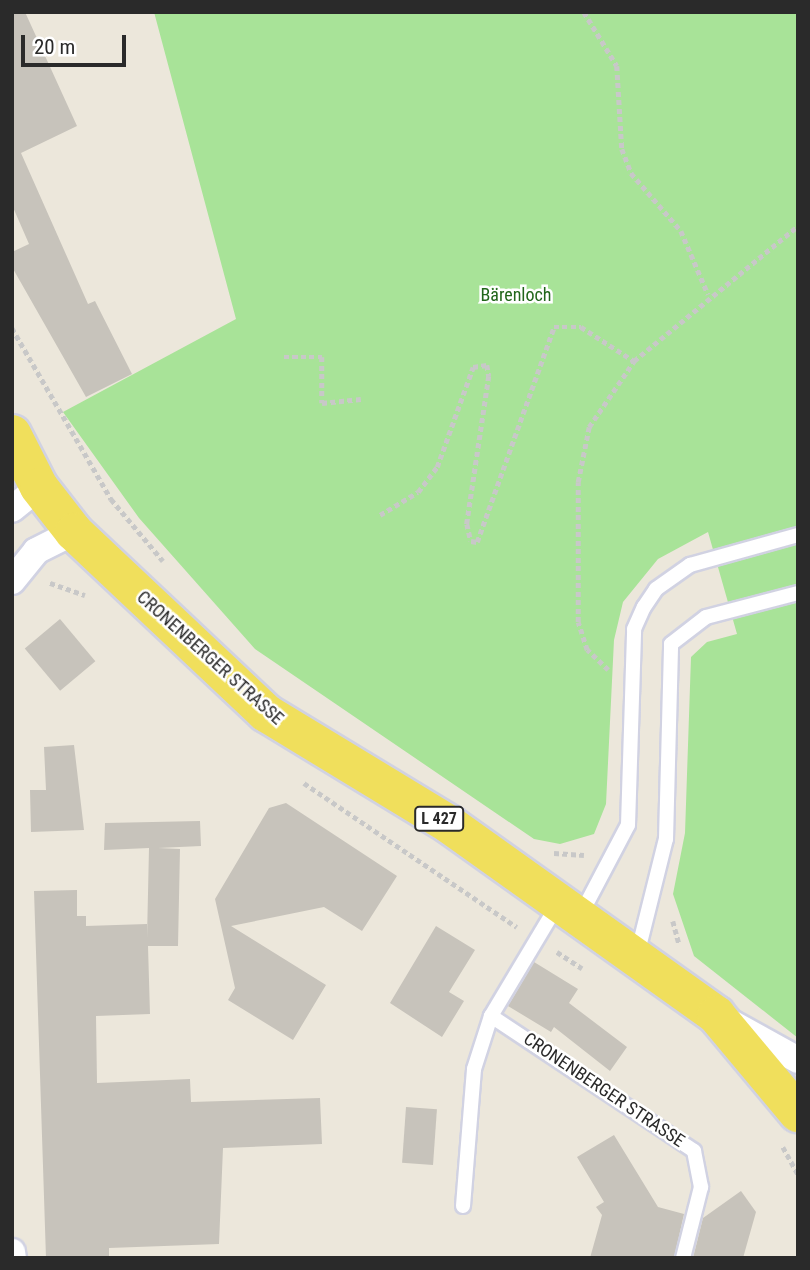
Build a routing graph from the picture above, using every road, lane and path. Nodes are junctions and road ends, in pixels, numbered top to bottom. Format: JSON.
{"nodes":[{"id":1,"x":584,"y":12,"type":"edge"},
{"id":2,"x":798,"y":226,"type":"edge"},
{"id":3,"x":708,"y":294,"type":"junction"},
{"id":4,"x":12,"y":328,"type":"edge"},
{"id":5,"x":284,"y":358,"type":"dead end"},
{"id":6,"x":634,"y":361,"type":"junction"},
{"id":7,"x":361,"y":399,"type":"dead end"},
{"id":8,"x":12,"y":434,"type":"edge"},
{"id":9,"x":26,"y":498,"type":"edge"},
{"id":10,"x":380,"y":515,"type":"dead end"},
{"id":11,"x":74,"y":532,"type":"junction"},
{"id":12,"x":798,"y":535,"type":"edge"},
{"id":13,"x":172,"y":572,"type":"dead end"},
{"id":14,"x":24,"y":584,"type":"edge"},
{"id":15,"x":798,"y":593,"type":"edge"},
{"id":16,"x":96,"y":605,"type":"dead end"},
{"id":17,"x":631,"y":673,"type":"junction"},
{"id":18,"x":294,"y":776,"type":"dead end"},
{"id":19,"x":547,"y":851,"type":"dead end"},
{"id":20,"x":610,"y":869,"type":"junction"},
{"id":21,"x":569,"y":910,"type":"junction"},
{"id":22,"x":537,"y":939,"type":"junction"},
{"id":23,"x":636,"y":957,"type":"junction"},
{"id":24,"x":592,"y":975,"type":"dead end"},
{"id":25,"x":716,"y":1015,"type":"junction"},
{"id":26,"x":491,"y":1016,"type":"junction"},
{"id":27,"x":798,"y":1060,"type":"edge"},
{"id":28,"x":788,"y":1127,"type":"edge"},
{"id":29,"x":798,"y":1174,"type":"edge"},
{"id":30,"x":463,"y":1206,"type":"dead end"},
{"id":31,"x":12,"y":1252,"type":"edge"},
{"id":32,"x":12,"y":1258,"type":"edge"},
{"id":33,"x":683,"y":1258,"type":"edge"}],
"edges":[{"from":1,"to":3,"type":"path"},
{"from":2,"to":3,"type":"path"},
{"from":3,"to":6,"type":"path"},
{"from":4,"to":13,"type":"path"},
{"from":5,"to":7,"type":"path"},
{"from":6,"to":10,"type":"path"},
{"from":6,"to":17,"type":"path"},
{"from":8,"to":9,"type":"main road","name":"CRONENBERGER STRASSE","number":"L 427"},
{"from":9,"to":11,"type":"main road","name":"CRONENBERGER STRASSE","number":"L 427"},
{"from":11,"to":14,"type":"street"},
{"from":11,"to":21,"type":"main road","name":"CRONENBERGER STRASSE","number":"L 427"},
{"from":12,"to":17,"type":"lane"},
{"from":14,"to":16,"type":"path"},
{"from":15,"to":23,"type":"lane"},
{"from":17,"to":20,"type":"lane"},
{"from":18,"to":22,"type":"path"},
{"from":19,"to":20,"type":"path"},
{"from":20,"to":21,"type":"lane"},
{"from":21,"to":22,"type":"lane"},
{"from":21,"to":23,"type":"main road","name":"CRONENBERGER STRASSE","number":"L 427"},
{"from":22,"to":24,"type":"path"},
{"from":22,"to":26,"type":"lane"},
{"from":23,"to":25,"type":"main road","name":"CRONENBERGER STRASSE","number":"L 427"},
{"from":25,"to":27,"type":"street"},
{"from":25,"to":28,"type":"main road","name":"CRONENBERGER STRASSE","number":"L 427"},
{"from":26,"to":30,"type":"lane"},
{"from":26,"to":33,"type":"lane","name":"CRONENBERGER STRASSE"},
{"from":28,"to":29,"type":"path"},
{"from":31,"to":32,"type":"street"}]}
